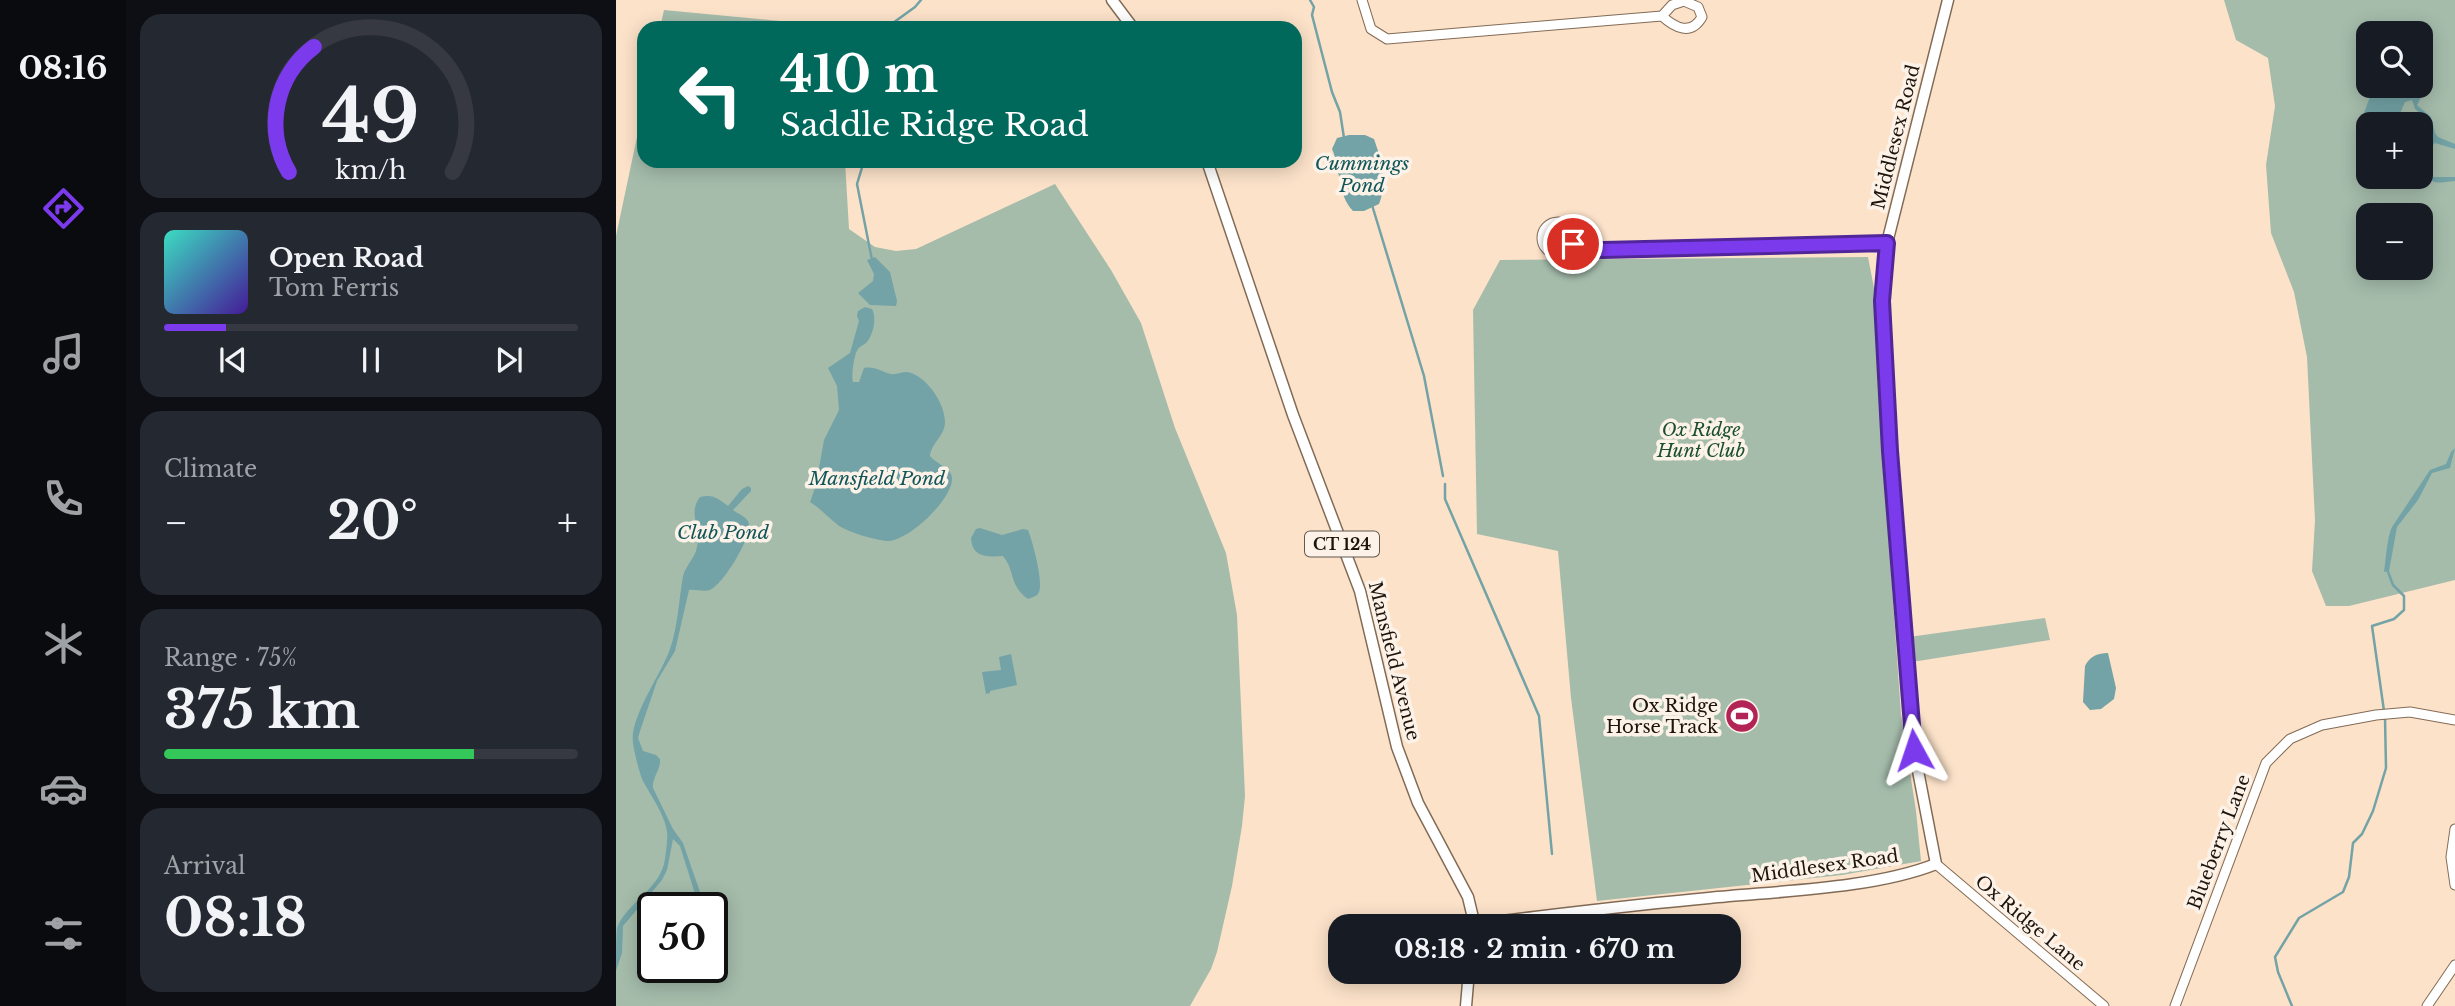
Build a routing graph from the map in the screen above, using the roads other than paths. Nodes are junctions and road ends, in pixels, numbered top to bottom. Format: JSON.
{"nodes":[{"id":1,"x":1112,"y":0,"type":"edge"},
{"id":2,"x":1362,"y":0,"type":"edge"},
{"id":3,"x":1948,"y":0,"type":"edge"},
{"id":4,"x":1661,"y":16,"type":"dead end"},
{"id":5,"x":1128,"y":21,"type":"edge"},
{"id":6,"x":1209,"y":168,"type":"edge"},
{"id":7,"x":1887,"y":243,"type":"junction"},
{"id":8,"x":1571,"y":248,"type":"dead end"},
{"id":9,"x":2455,"y":720,"type":"edge"},
{"id":10,"x":2455,"y":829,"type":"edge"},
{"id":11,"x":1936,"y":864,"type":"junction"},
{"id":12,"x":2455,"y":886,"type":"edge"},
{"id":13,"x":1472,"y":914,"type":"edge"},
{"id":14,"x":1560,"y":914,"type":"edge"},
{"id":15,"x":2455,"y":965,"type":"edge"},
{"id":16,"x":1468,"y":984,"type":"edge"},
{"id":17,"x":1465,"y":1006,"type":"edge"},
{"id":18,"x":2104,"y":1006,"type":"edge"},
{"id":19,"x":2175,"y":1006,"type":"edge"},
{"id":20,"x":2427,"y":1006,"type":"edge"}],
"edges":[{"from":1,"to":5,"type":"main road"},
{"from":2,"to":4,"type":"street"},
{"from":3,"to":7,"type":"main road","name":"Middlesex Road"},
{"from":6,"to":13,"type":"main road","name":"Mansfield Avenue","number":"CT 124"},
{"from":7,"to":8,"type":"street"},
{"from":7,"to":11,"type":"main road","name":"Middlesex Road"},
{"from":9,"to":19,"type":"street","name":"Blueberry Lane"},
{"from":10,"to":12,"type":"street"},
{"from":11,"to":14,"type":"main road","name":"Middlesex Road"},
{"from":11,"to":18,"type":"street","name":"Ox Ridge Lane"},
{"from":15,"to":20,"type":"street"},
{"from":16,"to":17,"type":"main road"}]}
